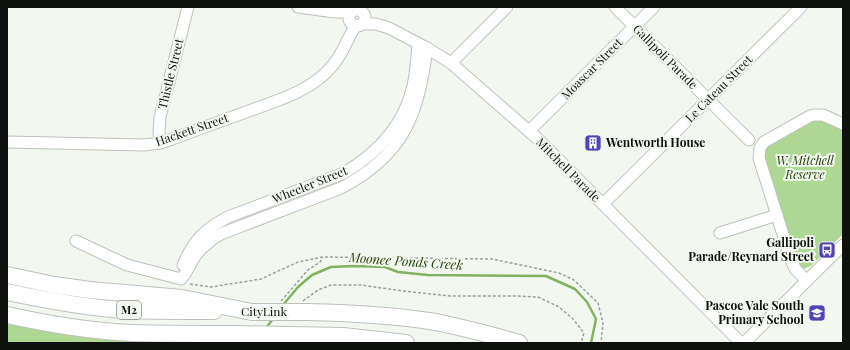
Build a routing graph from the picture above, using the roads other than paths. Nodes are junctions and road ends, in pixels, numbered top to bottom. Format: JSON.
{"nodes":[{"id":1,"x":188,"y":7,"type":"edge"},
{"id":2,"x":298,"y":7,"type":"edge"},
{"id":3,"x":507,"y":7,"type":"edge"},
{"id":4,"x":615,"y":7,"type":"edge"},
{"id":5,"x":654,"y":7,"type":"edge"},
{"id":6,"x":801,"y":7,"type":"edge"},
{"id":7,"x":357,"y":15,"type":"edge"},
{"id":8,"x":634,"y":27,"type":"junction"},
{"id":9,"x":422,"y":46,"type":"junction"},
{"id":10,"x":451,"y":63,"type":"junction"},
{"id":11,"x":708,"y":100,"type":"junction"},
{"id":12,"x":843,"y":124,"type":"edge"},
{"id":13,"x":529,"y":131,"type":"junction"},
{"id":14,"x":748,"y":140,"type":"dead end"},
{"id":15,"x":7,"y":142,"type":"edge"},
{"id":16,"x":160,"y":143,"type":"junction"},
{"id":17,"x":603,"y":204,"type":"junction"},
{"id":18,"x":777,"y":215,"type":"junction"},
{"id":19,"x":720,"y":233,"type":"dead end"},
{"id":20,"x":76,"y":241,"type":"dead end"},
{"id":21,"x":843,"y":246,"type":"edge"},
{"id":22,"x":7,"y":275,"type":"edge"},
{"id":23,"x":807,"y":281,"type":"junction"},
{"id":24,"x":7,"y":292,"type":"edge"},
{"id":25,"x":252,"y":312,"type":"junction"},
{"id":26,"x":7,"y":316,"type":"edge"},
{"id":27,"x":406,"y":343,"type":"edge"},
{"id":28,"x":519,"y":343,"type":"edge"},
{"id":29,"x":741,"y":343,"type":"edge"},
{"id":30,"x":744,"y":343,"type":"edge"}],
"edges":[{"from":1,"to":16,"type":"street","name":"Thistle Street"},
{"from":2,"to":7,"type":"street","name":"Mitchell Parade"},
{"from":3,"to":10,"type":"street"},
{"from":4,"to":8,"type":"street","name":"Gallipoli Parade"},
{"from":5,"to":8,"type":"street","name":"Moascar Street"},
{"from":6,"to":11,"type":"street","name":"Le Cateau Street"},
{"from":7,"to":9,"type":"street","name":"Mitchell Parade"},
{"from":7,"to":16,"type":"street","name":"Hackett Street"},
{"from":8,"to":11,"type":"street","name":"Gallipoli Parade"},
{"from":8,"to":13,"type":"street","name":"Moascar Street"},
{"from":9,"to":10,"type":"street","name":"Mitchell Parade"},
{"from":9,"to":20,"type":"street","name":"Wheeler Street"},
{"from":10,"to":13,"type":"street","name":"Mitchell Parade"},
{"from":11,"to":14,"type":"street","name":"Gallipoli Parade"},
{"from":11,"to":17,"type":"street","name":"Le Cateau Street"},
{"from":12,"to":18,"type":"street"},
{"from":13,"to":17,"type":"street","name":"Mitchell Parade"},
{"from":15,"to":16,"type":"street","name":"Hackett Street"},
{"from":17,"to":29,"type":"street","name":"Mitchell Parade"},
{"from":18,"to":19,"type":"street"},
{"from":18,"to":23,"type":"street"},
{"from":21,"to":23,"type":"street"},
{"from":22,"to":25,"type":"highway"},
{"from":23,"to":30,"type":"street"},
{"from":24,"to":25,"type":"highway","name":"CityLink","number":"M2"},
{"from":25,"to":28,"type":"highway","name":"CityLink","number":"M2","bridge":true},
{"from":26,"to":27,"type":"highway","name":"CityLink","number":"M2","bridge":true}]}
